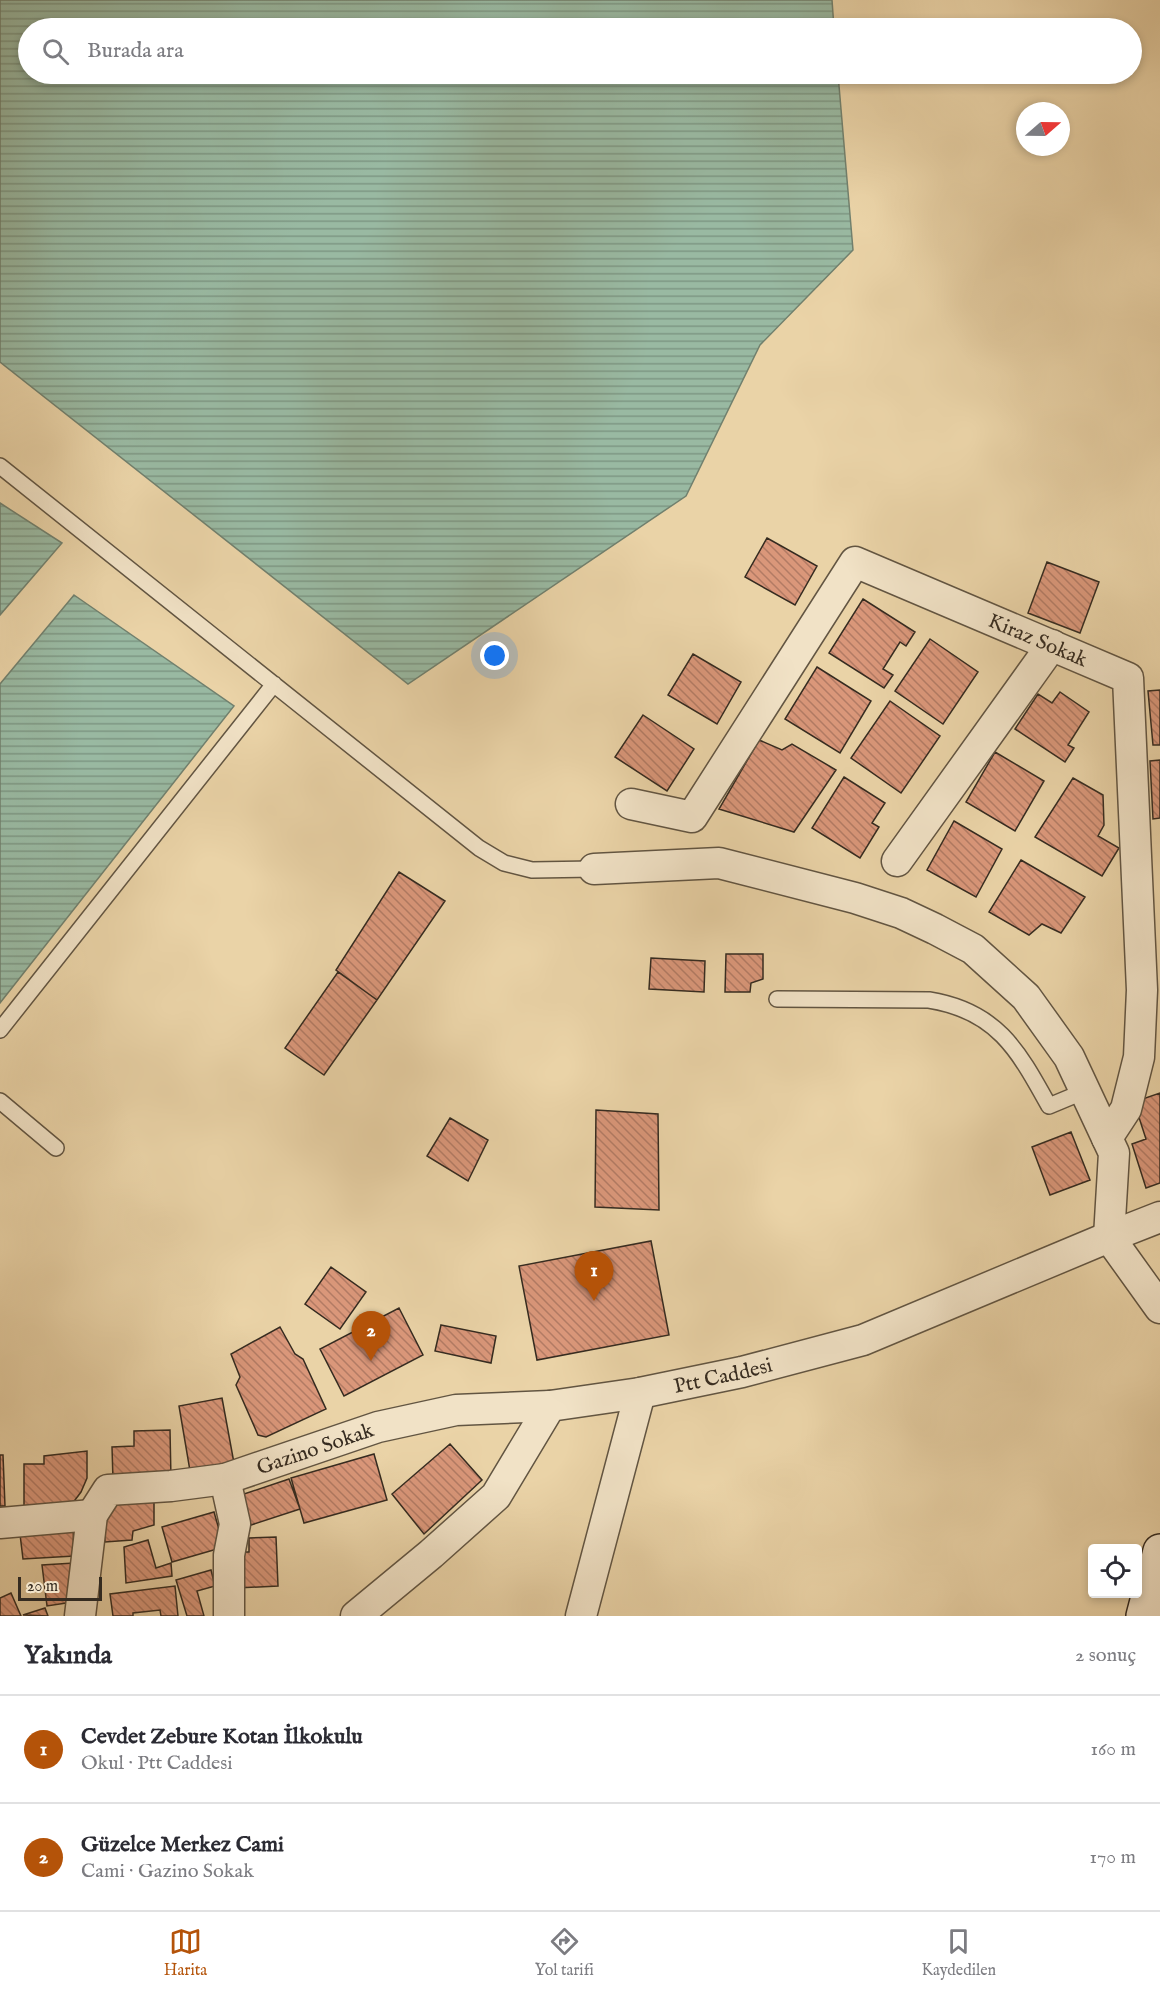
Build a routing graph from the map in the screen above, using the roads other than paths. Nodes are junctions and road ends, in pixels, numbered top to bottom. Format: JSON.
{"nodes":[{"id":1,"x":0,"y":466,"type":"edge"},
{"id":2,"x":1052,"y":645,"type":"junction"},
{"id":3,"x":274,"y":684,"type":"junction"},
{"id":4,"x":631,"y":804,"type":"dead end"},
{"id":5,"x":897,"y":861,"type":"dead end"},
{"id":6,"x":594,"y":869,"type":"joint"},
{"id":7,"x":777,"y":999,"type":"dead end"},
{"id":8,"x":0,"y":1030,"type":"edge"},
{"id":9,"x":1085,"y":1091,"type":"junction"},
{"id":10,"x":0,"y":1101,"type":"edge"},
{"id":11,"x":1107,"y":1138,"type":"junction"},
{"id":12,"x":56,"y":1148,"type":"dead end"},
{"id":13,"x":1160,"y":1218,"type":"edge"},
{"id":14,"x":1109,"y":1237,"type":"junction"},
{"id":15,"x":1160,"y":1308,"type":"edge"},
{"id":16,"x":640,"y":1393,"type":"junction"},
{"id":17,"x":550,"y":1406,"type":"junction"},
{"id":18,"x":225,"y":1479,"type":"junction"},
{"id":19,"x":92,"y":1515,"type":"junction"},
{"id":20,"x":0,"y":1523,"type":"edge"},
{"id":21,"x":1160,"y":1551,"type":"edge"},
{"id":22,"x":80,"y":1616,"type":"edge"},
{"id":23,"x":229,"y":1616,"type":"edge"},
{"id":24,"x":356,"y":1616,"type":"edge"},
{"id":25,"x":581,"y":1616,"type":"edge"},
{"id":26,"x":1143,"y":1616,"type":"edge"}],
"edges":[{"from":1,"to":3,"type":"lane"},
{"from":2,"to":4,"type":"street","name":"Kiraz Sokak"},
{"from":2,"to":5,"type":"street"},
{"from":2,"to":11,"type":"street","name":"Kiraz Sokak"},
{"from":3,"to":6,"type":"lane"},
{"from":3,"to":8,"type":"lane"},
{"from":6,"to":9,"type":"street"},
{"from":7,"to":9,"type":"lane"},
{"from":9,"to":11,"type":"street"},
{"from":10,"to":12,"type":"lane"},
{"from":11,"to":14,"type":"street"},
{"from":13,"to":14,"type":"street","name":"Ptt Caddesi"},
{"from":14,"to":15,"type":"street"},
{"from":14,"to":16,"type":"street","name":"Ptt Caddesi"},
{"from":16,"to":17,"type":"street","name":"Ptt Caddesi"},
{"from":16,"to":25,"type":"street"},
{"from":17,"to":18,"type":"street","name":"Gazino Sokak"},
{"from":17,"to":24,"type":"street"},
{"from":18,"to":19,"type":"street","name":"Gazino Sokak"},
{"from":18,"to":23,"type":"street"},
{"from":19,"to":20,"type":"street"},
{"from":19,"to":22,"type":"street"},
{"from":21,"to":26,"type":"main road"}]}
